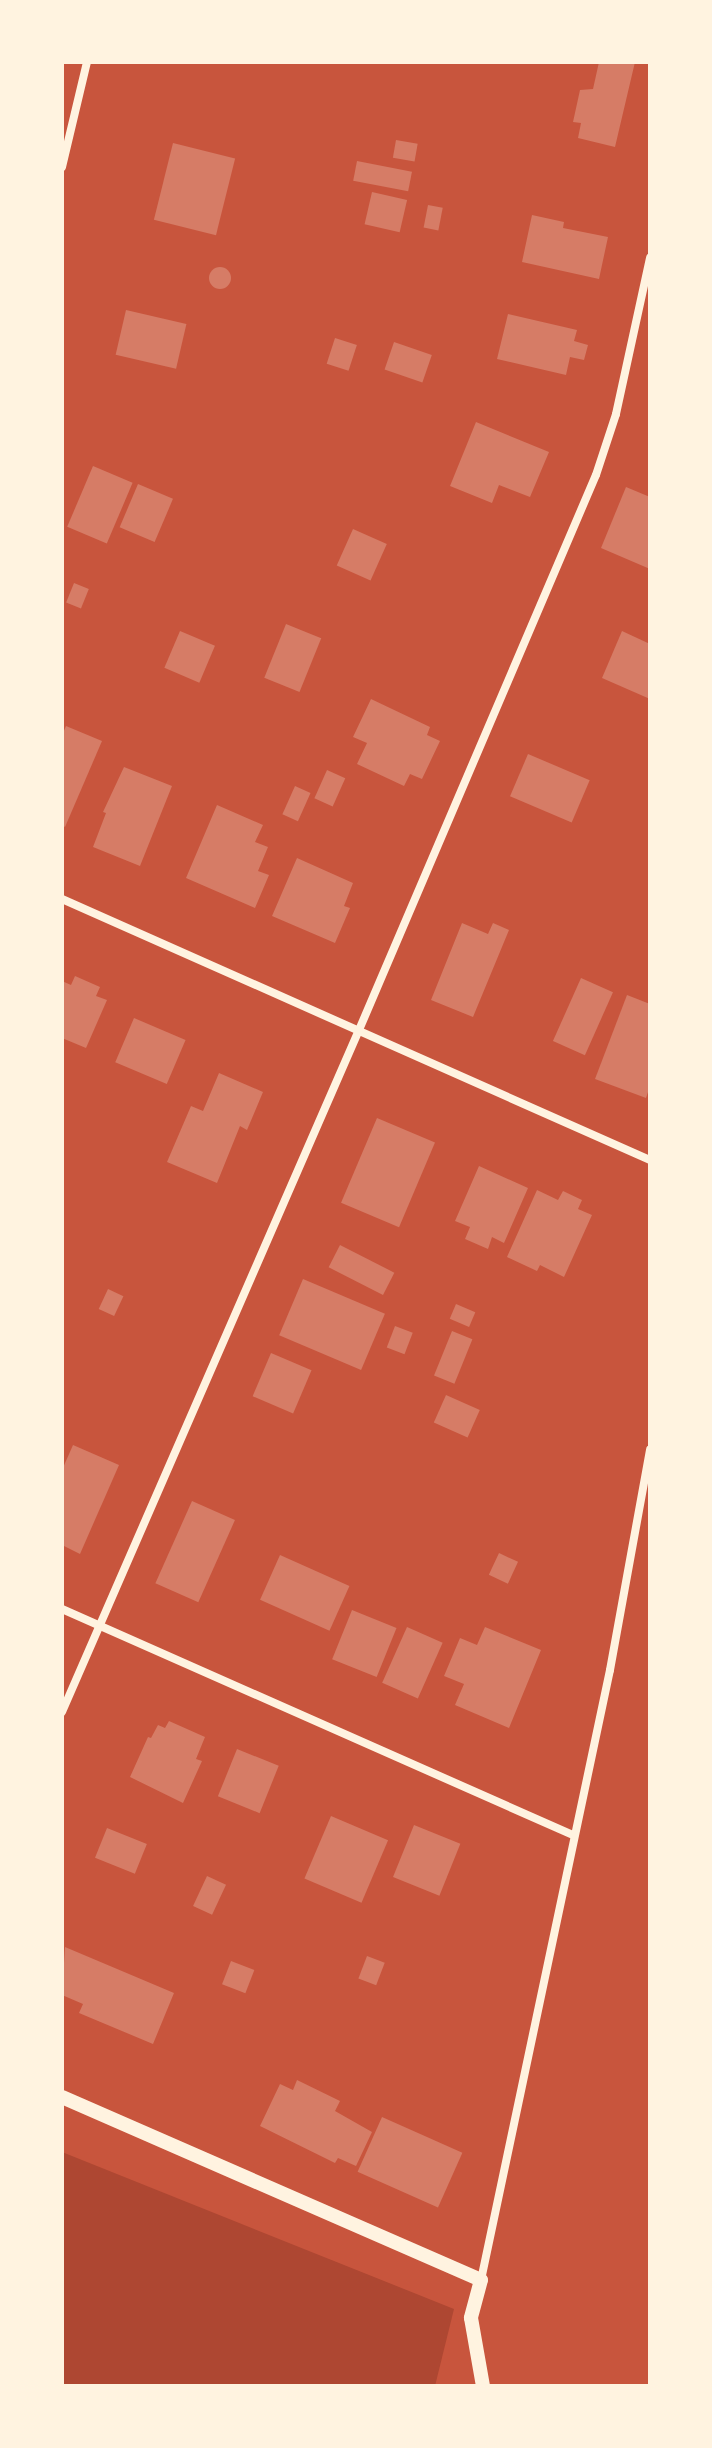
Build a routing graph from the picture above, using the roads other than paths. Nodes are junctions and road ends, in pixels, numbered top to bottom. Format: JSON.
{"nodes":[{"id":1,"x":87,"y":62,"type":"edge"},
{"id":2,"x":62,"y":167,"type":"edge"},
{"id":3,"x":650,"y":258,"type":"edge"},
{"id":4,"x":62,"y":899,"type":"edge"},
{"id":5,"x":359,"y":1030,"type":"junction"},
{"id":6,"x":650,"y":1160,"type":"edge"},
{"id":7,"x":650,"y":1450,"type":"edge"},
{"id":8,"x":62,"y":1609,"type":"edge"},
{"id":9,"x":100,"y":1625,"type":"junction"},
{"id":10,"x":62,"y":1712,"type":"edge"},
{"id":11,"x":573,"y":1835,"type":"junction"},
{"id":12,"x":62,"y":2097,"type":"edge"},
{"id":13,"x":481,"y":2280,"type":"junction"},
{"id":14,"x":483,"y":2386,"type":"edge"}],
"edges":[{"from":1,"to":2,"type":"street"},
{"from":3,"to":5,"type":"street"},
{"from":4,"to":5,"type":"street"},
{"from":5,"to":6,"type":"street"},
{"from":5,"to":9,"type":"street"},
{"from":7,"to":11,"type":"street"},
{"from":8,"to":9,"type":"street"},
{"from":9,"to":10,"type":"street"},
{"from":9,"to":11,"type":"street"},
{"from":11,"to":13,"type":"street"},
{"from":12,"to":13,"type":"street"},
{"from":13,"to":14,"type":"street"}]}
